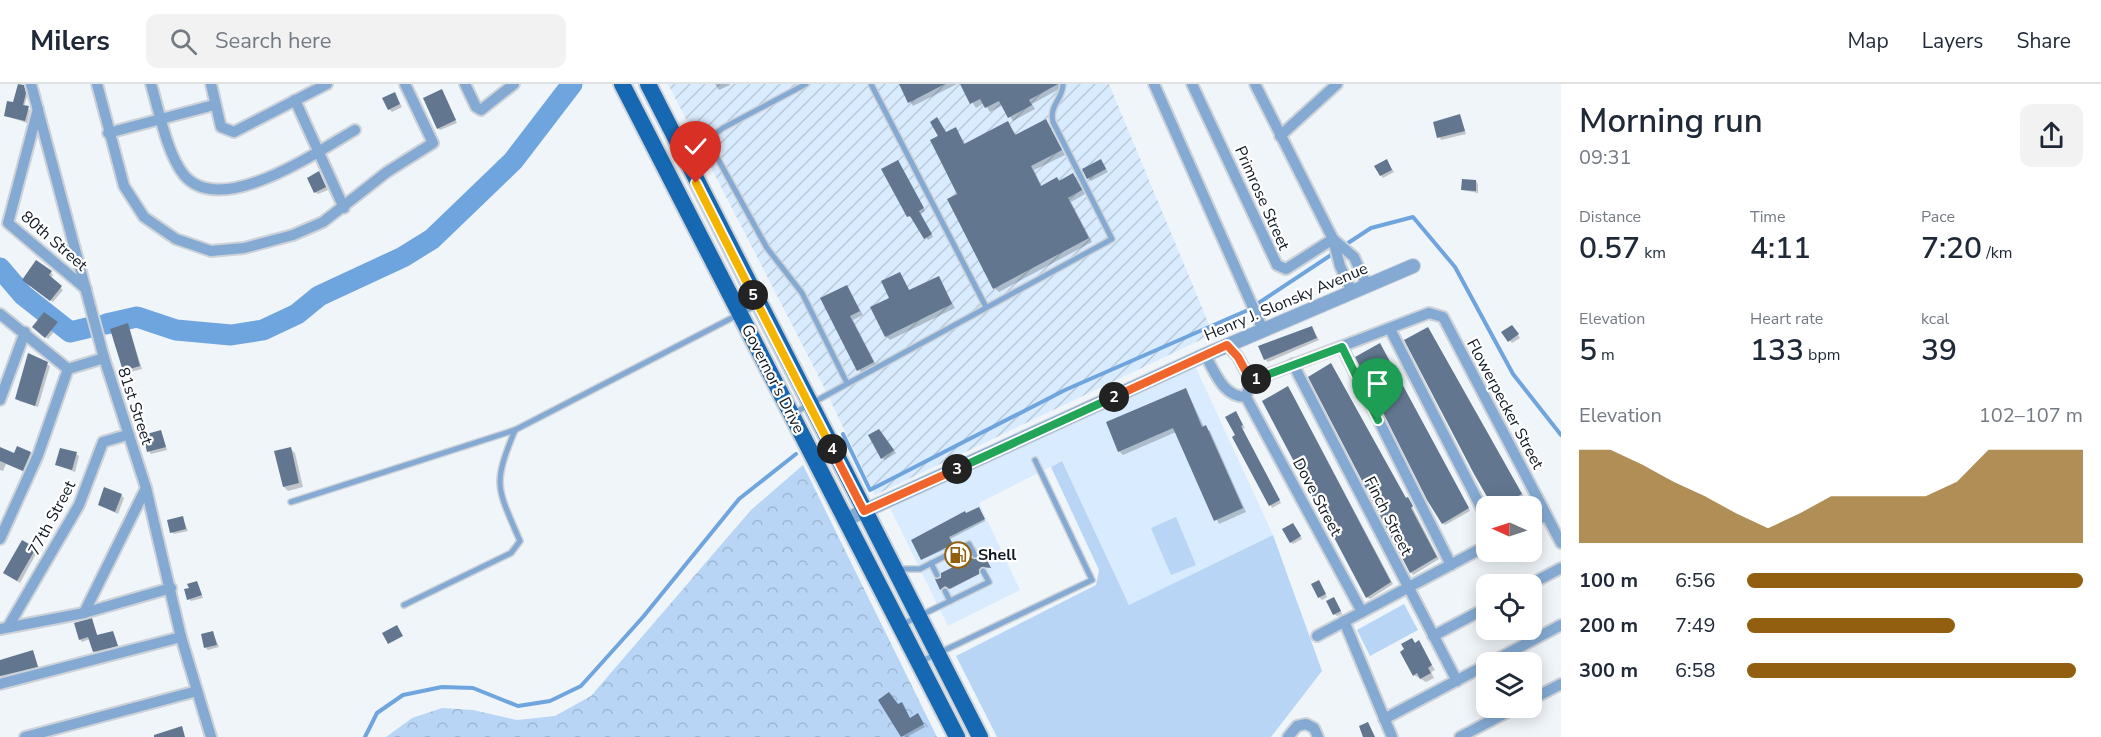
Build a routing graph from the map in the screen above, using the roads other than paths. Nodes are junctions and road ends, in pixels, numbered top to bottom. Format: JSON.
{"nodes":[{"id":1,"x":31,"y":84,"type":"edge"},
{"id":2,"x":97,"y":84,"type":"edge"},
{"id":3,"x":152,"y":84,"type":"edge"},
{"id":4,"x":211,"y":84,"type":"edge"},
{"id":5,"x":327,"y":84,"type":"edge"},
{"id":6,"x":405,"y":84,"type":"edge"},
{"id":7,"x":465,"y":84,"type":"edge"},
{"id":8,"x":514,"y":84,"type":"edge"},
{"id":9,"x":622,"y":84,"type":"edge"},
{"id":10,"x":648,"y":84,"type":"edge"},
{"id":11,"x":806,"y":84,"type":"edge"},
{"id":12,"x":871,"y":84,"type":"edge"},
{"id":13,"x":1063,"y":84,"type":"edge"},
{"id":14,"x":1154,"y":84,"type":"edge"},
{"id":15,"x":1192,"y":84,"type":"edge"},
{"id":16,"x":1255,"y":84,"type":"edge"},
{"id":17,"x":1337,"y":84,"type":"edge"},
{"id":18,"x":295,"y":100,"type":"junction"},
{"id":19,"x":214,"y":105,"type":"junction"},
{"id":20,"x":38,"y":109,"type":"junction"},
{"id":21,"x":161,"y":119,"type":"junction"},
{"id":22,"x":356,"y":130,"type":"dead end"},
{"id":23,"x":108,"y":133,"type":"junction"},
{"id":24,"x":1280,"y":136,"type":"junction"},
{"id":25,"x":318,"y":152,"type":"junction"},
{"id":26,"x":344,"y":208,"type":"junction"},
{"id":27,"x":1333,"y":239,"type":"junction"},
{"id":28,"x":1413,"y":266,"type":"dead end"},
{"id":29,"x":1366,"y":286,"type":"junction"},
{"id":30,"x":86,"y":289,"type":"junction"},
{"id":31,"x":1352,"y":292,"type":"junction"},
{"id":32,"x":758,"y":304,"type":"junction"},
{"id":33,"x":986,"y":307,"type":"junction"},
{"id":34,"x":0,"y":314,"type":"edge"},
{"id":35,"x":740,"y":314,"type":"junction"},
{"id":36,"x":1390,"y":329,"type":"junction"},
{"id":37,"x":1263,"y":330,"type":"junction"},
{"id":38,"x":25,"y":332,"type":"junction"},
{"id":39,"x":1227,"y":345,"type":"junction"},
{"id":40,"x":1342,"y":347,"type":"junction"},
{"id":41,"x":1205,"y":355,"type":"junction"},
{"id":42,"x":104,"y":358,"type":"junction"},
{"id":43,"x":1293,"y":364,"type":"junction"},
{"id":44,"x":68,"y":369,"type":"junction"},
{"id":45,"x":1251,"y":381,"type":"junction"},
{"id":46,"x":847,"y":383,"type":"junction"},
{"id":47,"x":1246,"y":396,"type":"junction"},
{"id":48,"x":0,"y":400,"type":"edge"},
{"id":49,"x":809,"y":405,"type":"junction"},
{"id":50,"x":792,"y":414,"type":"junction"},
{"id":51,"x":515,"y":430,"type":"junction"},
{"id":52,"x":127,"y":435,"type":"junction"},
{"id":53,"x":1035,"y":460,"type":"dead end"},
{"id":54,"x":146,"y":488,"type":"junction"},
{"id":55,"x":1476,"y":497,"type":"edge"},
{"id":56,"x":291,"y":502,"type":"dead end"},
{"id":57,"x":864,"y":511,"type":"junction"},
{"id":58,"x":1546,"y":515,"type":"junction"},
{"id":59,"x":1542,"y":517,"type":"edge"},
{"id":60,"x":845,"y":520,"type":"junction"},
{"id":61,"x":0,"y":539,"type":"edge"},
{"id":62,"x":1561,"y":543,"type":"edge"},
{"id":63,"x":1476,"y":551,"type":"edge"},
{"id":64,"x":975,"y":555,"type":"dead end"},
{"id":65,"x":931,"y":563,"type":"junction"},
{"id":66,"x":1451,"y":565,"type":"junction"},
{"id":67,"x":1561,"y":568,"type":"edge"},
{"id":68,"x":893,"y":569,"type":"junction"},
{"id":69,"x":983,"y":571,"type":"dead end"},
{"id":70,"x":937,"y":575,"type":"dead end"},
{"id":71,"x":1542,"y":578,"type":"edge"},
{"id":72,"x":1408,"y":587,"type":"junction"},
{"id":73,"x":171,"y":588,"type":"junction"},
{"id":74,"x":945,"y":591,"type":"dead end"},
{"id":75,"x":950,"y":601,"type":"junction"},
{"id":76,"x":404,"y":605,"type":"dead end"},
{"id":77,"x":1362,"y":612,"type":"junction"},
{"id":78,"x":84,"y":613,"type":"junction"},
{"id":79,"x":1476,"y":613,"type":"edge"},
{"id":80,"x":918,"y":618,"type":"junction"},
{"id":81,"x":1344,"y":621,"type":"junction"},
{"id":82,"x":1561,"y":625,"type":"edge"},
{"id":83,"x":900,"y":626,"type":"junction"},
{"id":84,"x":4,"y":628,"type":"edge"},
{"id":85,"x":1317,"y":636,"type":"dead end"},
{"id":86,"x":1432,"y":636,"type":"junction"},
{"id":87,"x":181,"y":637,"type":"junction"},
{"id":88,"x":1510,"y":652,"type":"edge"},
{"id":89,"x":937,"y":653,"type":"junction"},
{"id":90,"x":918,"y":663,"type":"junction"},
{"id":91,"x":1476,"y":671,"type":"edge"},
{"id":92,"x":1457,"y":681,"type":"junction"},
{"id":93,"x":0,"y":684,"type":"edge"},
{"id":94,"x":1561,"y":684,"type":"edge"},
{"id":95,"x":196,"y":691,"type":"junction"},
{"id":96,"x":1542,"y":694,"type":"edge"},
{"id":97,"x":1496,"y":718,"type":"edge"},
{"id":98,"x":1384,"y":719,"type":"junction"},
{"id":99,"x":26,"y":737,"type":"edge"},
{"id":100,"x":211,"y":737,"type":"edge"},
{"id":101,"x":957,"y":737,"type":"edge"},
{"id":102,"x":980,"y":737,"type":"edge"},
{"id":103,"x":1288,"y":737,"type":"edge"},
{"id":104,"x":1317,"y":737,"type":"edge"},
{"id":105,"x":1392,"y":737,"type":"edge"},
{"id":106,"x":1460,"y":737,"type":"edge"}],
"edges":[{"from":1,"to":20,"type":"street","name":"81st Street"},
{"from":2,"to":23,"type":"street"},
{"from":3,"to":21,"type":"street"},
{"from":4,"to":19,"type":"street"},
{"from":5,"to":18,"type":"street"},
{"from":6,"to":26,"type":"street"},
{"from":7,"to":8,"type":"street"},
{"from":9,"to":35,"type":"main road","name":"Governor's Drive"},
{"from":10,"to":32,"type":"main road","name":"Governor's Drive"},
{"from":11,"to":46,"type":"lane"},
{"from":12,"to":33,"type":"lane"},
{"from":13,"to":33,"type":"lane"},
{"from":14,"to":37,"type":"street"},
{"from":15,"to":27,"type":"street","name":"Primrose Street"},
{"from":16,"to":24,"type":"street"},
{"from":17,"to":24,"type":"street"},
{"from":18,"to":19,"type":"street"},
{"from":18,"to":25,"type":"street"},
{"from":19,"to":21,"type":"street"},
{"from":20,"to":30,"type":"street","name":"81st Street"},
{"from":20,"to":30,"type":"street","name":"80th Street"},
{"from":21,"to":23,"type":"street"},
{"from":21,"to":25,"type":"street"},
{"from":22,"to":25,"type":"street"},
{"from":23,"to":26,"type":"street"},
{"from":24,"to":27,"type":"street"},
{"from":25,"to":26,"type":"street"},
{"from":27,"to":29,"type":"street"},
{"from":27,"to":31,"type":"street"},
{"from":28,"to":29,"type":"street","name":"Henry J. Slonsky Avenue"},
{"from":29,"to":31,"type":"street","name":"Henry J. Slonsky Avenue"},
{"from":30,"to":42,"type":"street","name":"81st Street"},
{"from":31,"to":37,"type":"street","name":"Henry J. Slonsky Avenue"},
{"from":32,"to":35,"type":"lane"},
{"from":32,"to":49,"type":"main road","name":"Governor's Drive"},
{"from":33,"to":46,"type":"lane"},
{"from":34,"to":38,"type":"street"},
{"from":35,"to":50,"type":"main road","name":"Governor's Drive"},
{"from":35,"to":51,"type":"lane"},
{"from":36,"to":40,"type":"street"},
{"from":36,"to":55,"type":"street"},
{"from":36,"to":58,"type":"street","name":"Flowerpecker Street"},
{"from":37,"to":39,"type":"street","name":"Henry J. Slonsky Avenue"},
{"from":38,"to":44,"type":"street"},
{"from":38,"to":48,"type":"street"},
{"from":39,"to":41,"type":"street","name":"Henry J. Slonsky Avenue"},
{"from":39,"to":45,"type":"street"},
{"from":40,"to":43,"type":"street"},
{"from":40,"to":66,"type":"street"},
{"from":41,"to":47,"type":"street"},
{"from":41,"to":57,"type":"street","name":"Henry J. Slonsky Avenue"},
{"from":42,"to":44,"type":"street"},
{"from":42,"to":52,"type":"street","name":"81st Street"},
{"from":43,"to":45,"type":"street"},
{"from":43,"to":72,"type":"street","name":"Finch Street"},
{"from":44,"to":61,"type":"street"},
{"from":45,"to":47,"type":"street"},
{"from":46,"to":49,"type":"lane"},
{"from":47,"to":77,"type":"street","name":"Dove Street"},
{"from":49,"to":50,"type":"lane"},
{"from":49,"to":57,"type":"main road","name":"Governor's Drive"},
{"from":50,"to":60,"type":"main road","name":"Governor's Drive"},
{"from":51,"to":56,"type":"lane"},
{"from":51,"to":76,"type":"lane"},
{"from":52,"to":54,"type":"street","name":"81st Street"},
{"from":52,"to":84,"type":"street","name":"77th Street"},
{"from":53,"to":89,"type":"lane"},
{"from":54,"to":73,"type":"street","name":"81st Street"},
{"from":54,"to":78,"type":"street"},
{"from":57,"to":60,"type":"street","name":"Henry J. Slonsky Avenue"},
{"from":57,"to":68,"type":"main road","name":"Governor's Drive"},
{"from":58,"to":59,"type":"street"},
{"from":58,"to":62,"type":"street","name":"Flowerpecker Street"},
{"from":60,"to":83,"type":"main road","name":"Governor's Drive"},
{"from":63,"to":66,"type":"street"},
{"from":64,"to":65,"type":"lane"},
{"from":65,"to":68,"type":"lane"},
{"from":65,"to":70,"type":"lane"},
{"from":66,"to":72,"type":"street"},
{"from":67,"to":71,"type":"street"},
{"from":68,"to":80,"type":"main road","name":"Governor's Drive"},
{"from":69,"to":75,"type":"lane"},
{"from":72,"to":77,"type":"street"},
{"from":72,"to":86,"type":"street","name":"Finch Street"},
{"from":73,"to":78,"type":"street"},
{"from":73,"to":87,"type":"street","name":"81st Street"},
{"from":74,"to":75,"type":"lane"},
{"from":75,"to":80,"type":"lane"},
{"from":77,"to":81,"type":"street"},
{"from":78,"to":84,"type":"street"},
{"from":79,"to":86,"type":"street"},
{"from":80,"to":83,"type":"lane"},
{"from":80,"to":89,"type":"main road","name":"Governor's Drive"},
{"from":81,"to":85,"type":"street"},
{"from":81,"to":98,"type":"street"},
{"from":82,"to":88,"type":"street"},
{"from":83,"to":90,"type":"main road","name":"Governor's Drive"},
{"from":86,"to":92,"type":"street","name":"Finch Street"},
{"from":87,"to":93,"type":"street"},
{"from":87,"to":95,"type":"street","name":"81st Street"},
{"from":89,"to":90,"type":"lane"},
{"from":89,"to":102,"type":"main road","name":"Governor's Drive"},
{"from":90,"to":101,"type":"main road","name":"Governor's Drive"},
{"from":91,"to":92,"type":"street"},
{"from":92,"to":98,"type":"street"},
{"from":94,"to":96,"type":"street"},
{"from":95,"to":99,"type":"street"},
{"from":95,"to":100,"type":"street","name":"81st Street"},
{"from":97,"to":106,"type":"street"},
{"from":98,"to":105,"type":"street"},
{"from":103,"to":104,"type":"street"}]}
